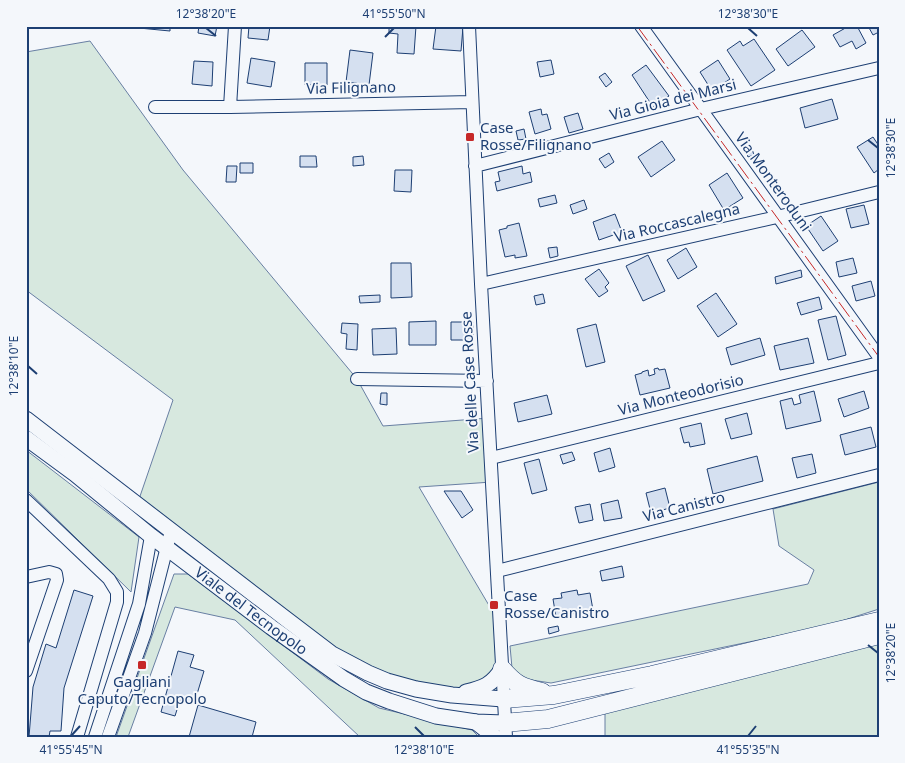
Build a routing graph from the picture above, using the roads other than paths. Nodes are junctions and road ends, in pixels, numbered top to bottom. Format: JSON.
{"nodes":[{"id":1,"x":234,"y":26,"type":"edge"},
{"id":2,"x":469,"y":26,"type":"edge"},
{"id":3,"x":641,"y":26,"type":"edge"},
{"id":4,"x":879,"y":68,"type":"edge"},
{"id":5,"x":472,"y":102,"type":"junction"},
{"id":6,"x":155,"y":107,"type":"dead end"},
{"id":7,"x":230,"y":107,"type":"junction"},
{"id":8,"x":701,"y":109,"type":"junction"},
{"id":9,"x":475,"y":166,"type":"junction"},
{"id":10,"x":879,"y":192,"type":"edge"},
{"id":11,"x":778,"y":217,"type":"junction"},
{"id":12,"x":481,"y":284,"type":"junction"},
{"id":13,"x":879,"y":357,"type":"edge"},
{"id":14,"x":879,"y":363,"type":"edge"},
{"id":15,"x":357,"y":379,"type":"dead end"},
{"id":16,"x":486,"y":381,"type":"junction"},
{"id":17,"x":26,"y":419,"type":"edge"},
{"id":18,"x":26,"y":438,"type":"edge"},
{"id":19,"x":491,"y":458,"type":"junction"},
{"id":20,"x":879,"y":475,"type":"edge"},
{"id":21,"x":26,"y":500,"type":"edge"},
{"id":22,"x":171,"y":531,"type":"junction"},
{"id":23,"x":151,"y":536,"type":"junction"},
{"id":24,"x":167,"y":547,"type":"junction"},
{"id":25,"x":497,"y":571,"type":"junction"},
{"id":26,"x":26,"y":577,"type":"edge"},
{"id":27,"x":879,"y":619,"type":"edge"},
{"id":28,"x":879,"y":635,"type":"edge"},
{"id":29,"x":502,"y":669,"type":"junction"},
{"id":30,"x":26,"y":671,"type":"edge"},
{"id":31,"x":452,"y":696,"type":"junction"},
{"id":32,"x":554,"y":696,"type":"junction"},
{"id":33,"x":503,"y":699,"type":"junction"},
{"id":34,"x":548,"y":719,"type":"junction"},
{"id":35,"x":502,"y":732,"type":"edge"},
{"id":36,"x":77,"y":737,"type":"edge"},
{"id":37,"x":95,"y":737,"type":"edge"},
{"id":38,"x":108,"y":737,"type":"edge"},
{"id":39,"x":518,"y":737,"type":"edge"}],
"edges":[{"from":1,"to":7,"type":"street"},
{"from":2,"to":5,"type":"street","name":"Via delle Case Rosse"},
{"from":3,"to":8,"type":"street","name":"Via Monteroduni"},
{"from":4,"to":8,"type":"street","name":"Via Gioia dei Marsi"},
{"from":5,"to":7,"type":"street","name":"Via Filignano"},
{"from":5,"to":9,"type":"street","name":"Via delle Case Rosse"},
{"from":6,"to":7,"type":"street","name":"Via Filignano"},
{"from":8,"to":9,"type":"street","name":"Via Gioia dei Marsi"},
{"from":8,"to":11,"type":"street","name":"Via Monteroduni"},
{"from":9,"to":12,"type":"street","name":"Via delle Case Rosse"},
{"from":10,"to":11,"type":"street","name":"Via Roccascalegna"},
{"from":11,"to":12,"type":"street","name":"Via Roccascalegna"},
{"from":11,"to":13,"type":"street","name":"Via Monteroduni"},
{"from":12,"to":16,"type":"street","name":"Via delle Case Rosse"},
{"from":14,"to":19,"type":"street","name":"Via Monteodorisio"},
{"from":15,"to":16,"type":"street"},
{"from":16,"to":19,"type":"street","name":"Via delle Case Rosse"},
{"from":17,"to":22,"type":"main road","name":"Viale del Tecnopolo"},
{"from":18,"to":23,"type":"main road","name":"Viale del Tecnopolo"},
{"from":19,"to":25,"type":"street","name":"Via delle Case Rosse"},
{"from":20,"to":25,"type":"street","name":"Via Canistro"},
{"from":21,"to":36,"type":"street"},
{"from":22,"to":24,"type":"street"},
{"from":22,"to":31,"type":"main road","name":"Viale del Tecnopolo"},
{"from":23,"to":24,"type":"main road","name":"Viale del Tecnopolo"},
{"from":23,"to":37,"type":"street"},
{"from":24,"to":35,"type":"main road","name":"Viale del Tecnopolo"},
{"from":24,"to":38,"type":"street"},
{"from":25,"to":29,"type":"street","name":"Via delle Case Rosse"},
{"from":26,"to":30,"type":"street"},
{"from":27,"to":32,"type":"highway"},
{"from":28,"to":34,"type":"highway"},
{"from":29,"to":31,"type":"main road"},
{"from":29,"to":32,"type":"highway"},
{"from":29,"to":33,"type":"street","name":"Via delle Case Rosse"},
{"from":31,"to":33,"type":"main road","name":"Viale del Tecnopolo"},
{"from":32,"to":33,"type":"highway"},
{"from":33,"to":35,"type":"street","name":"Via delle Case Rosse"},
{"from":34,"to":35,"type":"highway"},
{"from":34,"to":39,"type":"highway"}]}
